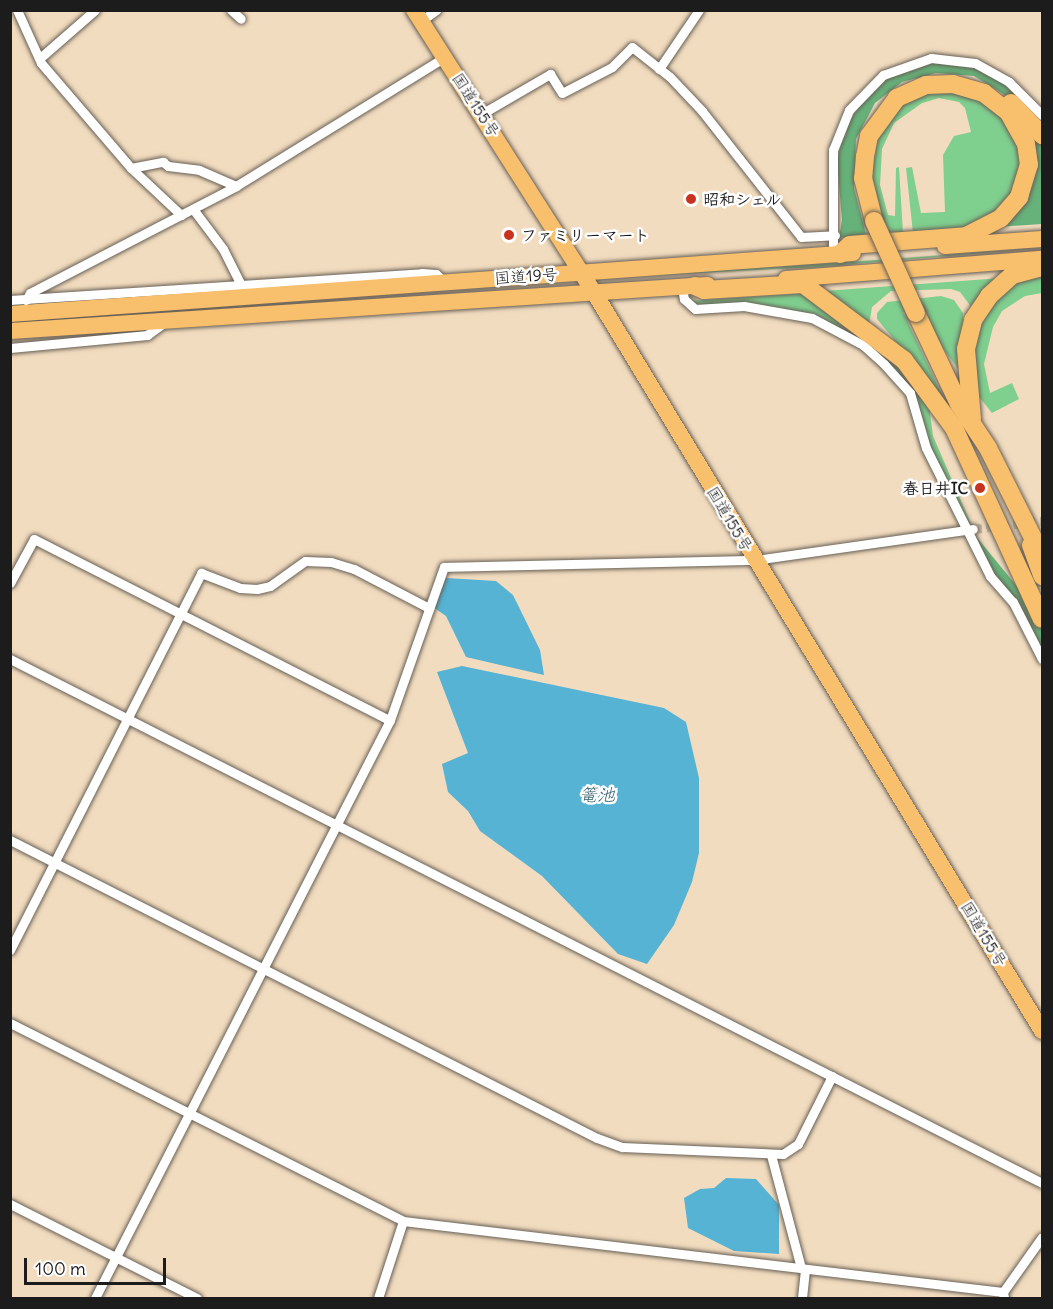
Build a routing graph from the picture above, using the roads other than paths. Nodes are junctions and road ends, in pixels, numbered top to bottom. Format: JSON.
{"nodes":[{"id":1,"x":17,"y":10,"type":"edge"},
{"id":2,"x":95,"y":10,"type":"edge"},
{"id":3,"x":231,"y":10,"type":"edge"},
{"id":4,"x":436,"y":10,"type":"edge"},
{"id":5,"x":699,"y":10,"type":"edge"},
{"id":6,"x":417,"y":16,"type":"edge"},
{"id":7,"x":241,"y":19,"type":"dead end"},
{"id":8,"x":445,"y":57,"type":"junction"},
{"id":9,"x":40,"y":58,"type":"junction"},
{"id":10,"x":659,"y":69,"type":"junction"},
{"id":11,"x":483,"y":113,"type":"junction"},
{"id":12,"x":1042,"y":115,"type":"edge"},
{"id":13,"x":1042,"y":135,"type":"edge"},
{"id":14,"x":131,"y":168,"type":"junction"},
{"id":15,"x":236,"y":186,"type":"junction"},
{"id":16,"x":193,"y":209,"type":"junction"},
{"id":17,"x":181,"y":215,"type":"junction"},
{"id":18,"x":870,"y":222,"type":"junction"},
{"id":19,"x":835,"y":235,"type":"junction"},
{"id":20,"x":1042,"y":239,"type":"edge"},
{"id":21,"x":836,"y":254,"type":"junction"},
{"id":22,"x":1042,"y":259,"type":"edge"},
{"id":23,"x":1042,"y":267,"type":"edge"},
{"id":24,"x":579,"y":273,"type":"junction"},
{"id":25,"x":445,"y":282,"type":"junction"},
{"id":26,"x":241,"y":285,"type":"junction"},
{"id":27,"x":689,"y":286,"type":"junction"},
{"id":28,"x":595,"y":294,"type":"junction"},
{"id":29,"x":10,"y":300,"type":"edge"},
{"id":30,"x":26,"y":300,"type":"junction"},
{"id":31,"x":912,"y":313,"type":"junction"},
{"id":32,"x":10,"y":314,"type":"edge"},
{"id":33,"x":164,"y":322,"type":"junction"},
{"id":34,"x":10,"y":331,"type":"edge"},
{"id":35,"x":10,"y":348,"type":"edge"},
{"id":36,"x":972,"y":419,"type":"junction"},
{"id":37,"x":954,"y":428,"type":"junction"},
{"id":38,"x":1026,"y":526,"type":"junction"},
{"id":39,"x":970,"y":530,"type":"junction"},
{"id":40,"x":1042,"y":556,"type":"edge"},
{"id":41,"x":755,"y":560,"type":"junction"},
{"id":42,"x":1018,"y":564,"type":"junction"},
{"id":43,"x":1042,"y":576,"type":"edge"},
{"id":44,"x":10,"y":583,"type":"edge"},
{"id":45,"x":1042,"y":597,"type":"edge"},
{"id":46,"x":429,"y":608,"type":"junction"},
{"id":47,"x":181,"y":613,"type":"junction"},
{"id":48,"x":1042,"y":619,"type":"edge"},
{"id":49,"x":10,"y":659,"type":"edge"},
{"id":50,"x":1042,"y":659,"type":"edge"},
{"id":51,"x":128,"y":718,"type":"junction"},
{"id":52,"x":390,"y":720,"type":"junction"},
{"id":53,"x":336,"y":825,"type":"junction"},
{"id":54,"x":10,"y":840,"type":"edge"},
{"id":55,"x":55,"y":862,"type":"junction"},
{"id":56,"x":10,"y":950,"type":"edge"},
{"id":57,"x":264,"y":968,"type":"junction"},
{"id":58,"x":10,"y":1023,"type":"edge"},
{"id":59,"x":1042,"y":1030,"type":"edge"},
{"id":60,"x":832,"y":1076,"type":"junction"},
{"id":61,"x":190,"y":1114,"type":"junction"},
{"id":62,"x":771,"y":1155,"type":"junction"},
{"id":63,"x":1042,"y":1183,"type":"edge"},
{"id":64,"x":10,"y":1204,"type":"edge"},
{"id":65,"x":404,"y":1221,"type":"junction"},
{"id":66,"x":1042,"y":1237,"type":"edge"},
{"id":67,"x":116,"y":1257,"type":"junction"},
{"id":68,"x":803,"y":1269,"type":"junction"},
{"id":69,"x":1003,"y":1295,"type":"edge"},
{"id":70,"x":95,"y":1299,"type":"edge"},
{"id":71,"x":197,"y":1299,"type":"edge"},
{"id":72,"x":378,"y":1299,"type":"edge"},
{"id":73,"x":802,"y":1299,"type":"edge"}],
"edges":[{"from":1,"to":9,"type":"street"},
{"from":2,"to":9,"type":"street"},
{"from":3,"to":7,"type":"street"},
{"from":4,"to":6,"type":"street"},
{"from":5,"to":10,"type":"street"},
{"from":6,"to":8,"type":"highway","name":"国道155号"},
{"from":8,"to":11,"type":"highway","name":"国道155号"},
{"from":8,"to":15,"type":"street"},
{"from":9,"to":14,"type":"street"},
{"from":10,"to":11,"type":"street"},
{"from":10,"to":19,"type":"street"},
{"from":11,"to":24,"type":"highway","name":"国道155号"},
{"from":12,"to":19,"type":"street"},
{"from":13,"to":18,"type":"highway"},
{"from":14,"to":15,"type":"street"},
{"from":14,"to":17,"type":"street"},
{"from":15,"to":16,"type":"street"},
{"from":16,"to":17,"type":"street"},
{"from":16,"to":26,"type":"street"},
{"from":17,"to":30,"type":"street"},
{"from":18,"to":21,"type":"highway"},
{"from":18,"to":31,"type":"highway"},
{"from":19,"to":21,"type":"street"},
{"from":20,"to":21,"type":"highway","name":"国道19号"},
{"from":21,"to":24,"type":"highway","name":"国道19号"},
{"from":22,"to":27,"type":"highway","name":"国道19号"},
{"from":23,"to":36,"type":"highway"},
{"from":24,"to":25,"type":"highway","name":"国道19号"},
{"from":24,"to":28,"type":"highway","name":"国道155号"},
{"from":25,"to":26,"type":"street"},
{"from":25,"to":32,"type":"highway","name":"国道19号"},
{"from":26,"to":30,"type":"street"},
{"from":27,"to":28,"type":"highway","name":"国道19号"},
{"from":27,"to":37,"type":"highway"},
{"from":27,"to":39,"type":"street"},
{"from":28,"to":33,"type":"highway","name":"国道19号"},
{"from":28,"to":41,"type":"highway","name":"国道155号"},
{"from":29,"to":30,"type":"street"},
{"from":31,"to":36,"type":"highway"},
{"from":31,"to":37,"type":"highway"},
{"from":33,"to":34,"type":"highway","name":"国道19号"},
{"from":33,"to":35,"type":"street"},
{"from":36,"to":38,"type":"highway"},
{"from":37,"to":42,"type":"highway"},
{"from":38,"to":40,"type":"highway"},
{"from":38,"to":43,"type":"highway"},
{"from":39,"to":41,"type":"street"},
{"from":39,"to":50,"type":"street"},
{"from":41,"to":46,"type":"street"},
{"from":41,"to":59,"type":"highway","name":"国道155号"},
{"from":42,"to":45,"type":"highway"},
{"from":42,"to":48,"type":"highway"},
{"from":44,"to":47,"type":"street"},
{"from":46,"to":47,"type":"street"},
{"from":46,"to":52,"type":"street"},
{"from":47,"to":51,"type":"street"},
{"from":47,"to":52,"type":"street"},
{"from":49,"to":51,"type":"street"},
{"from":51,"to":53,"type":"street"},
{"from":51,"to":55,"type":"street"},
{"from":52,"to":53,"type":"street"},
{"from":53,"to":57,"type":"street"},
{"from":53,"to":60,"type":"street"},
{"from":54,"to":55,"type":"street"},
{"from":55,"to":56,"type":"street"},
{"from":55,"to":57,"type":"street"},
{"from":57,"to":61,"type":"street"},
{"from":57,"to":62,"type":"street"},
{"from":58,"to":61,"type":"street"},
{"from":60,"to":62,"type":"street"},
{"from":60,"to":63,"type":"street"},
{"from":61,"to":65,"type":"street"},
{"from":61,"to":67,"type":"street"},
{"from":62,"to":68,"type":"street"},
{"from":64,"to":67,"type":"street"},
{"from":65,"to":68,"type":"street"},
{"from":65,"to":72,"type":"street"},
{"from":66,"to":69,"type":"street"},
{"from":67,"to":70,"type":"street"},
{"from":67,"to":71,"type":"street"},
{"from":68,"to":69,"type":"street"},
{"from":68,"to":73,"type":"street"}]}
